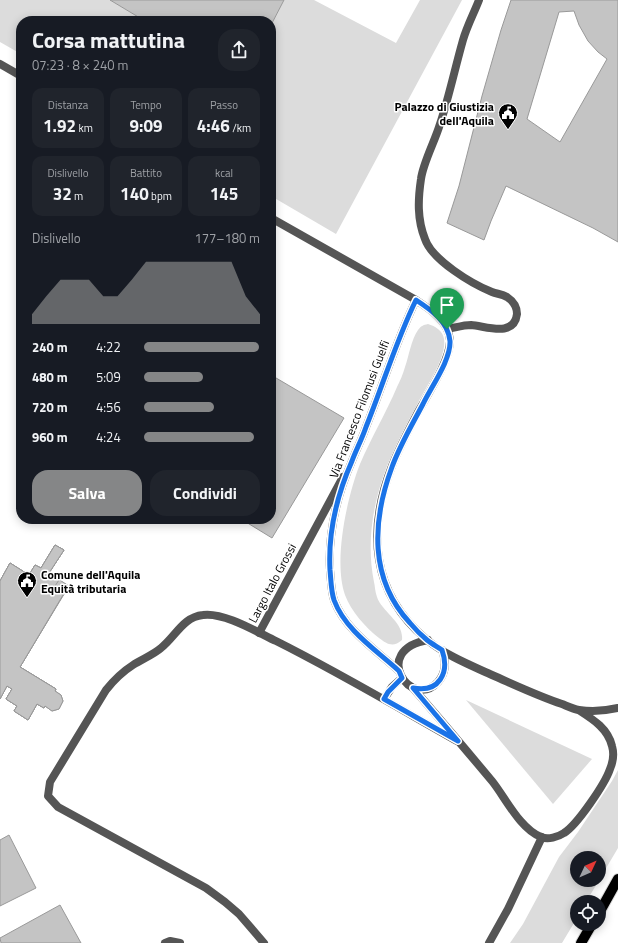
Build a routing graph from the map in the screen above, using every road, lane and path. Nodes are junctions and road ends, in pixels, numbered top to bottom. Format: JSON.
{"nodes":[{"id":1,"x":479,"y":0,"type":"edge"},
{"id":2,"x":0,"y":64,"type":"edge"},
{"id":3,"x":16,"y":73,"type":"edge"},
{"id":4,"x":276,"y":221,"type":"edge"},
{"id":5,"x":416,"y":300,"type":"junction"},
{"id":6,"x":447,"y":329,"type":"junction"},
{"id":7,"x":351,"y":462,"type":"junction"},
{"id":8,"x":259,"y":633,"type":"junction"},
{"id":9,"x":428,"y":640,"type":"junction"},
{"id":10,"x":442,"y":650,"type":"junction"},
{"id":11,"x":400,"y":675,"type":"junction"},
{"id":12,"x":413,"y":688,"type":"junction"},
{"id":13,"x":384,"y":699,"type":"junction"},
{"id":14,"x":618,"y":708,"type":"edge"},
{"id":15,"x":578,"y":710,"type":"junction"},
{"id":16,"x":458,"y":741,"type":"junction"},
{"id":17,"x":542,"y":837,"type":"junction"},
{"id":18,"x":618,"y":879,"type":"edge"},
{"id":19,"x":606,"y":900,"type":"edge"},
{"id":20,"x":588,"y":931,"type":"edge"},
{"id":21,"x":165,"y":943,"type":"edge"},
{"id":22,"x":180,"y":943,"type":"edge"},
{"id":23,"x":264,"y":943,"type":"edge"},
{"id":24,"x":489,"y":943,"type":"edge"},
{"id":25,"x":581,"y":943,"type":"edge"}],
"edges":[{"from":1,"to":6,"type":"street"},
{"from":2,"to":3,"type":"street"},
{"from":4,"to":5,"type":"street"},
{"from":5,"to":6,"type":"street"},
{"from":5,"to":7,"type":"street","name":"Via Francesco Filomusi Guelfi"},
{"from":6,"to":9,"type":"street"},
{"from":7,"to":8,"type":"street","name":"Largo Italo Grossi"},
{"from":7,"to":11,"type":"street","name":"Via Francesco Filomusi Guelfi"},
{"from":8,"to":13,"type":"street","name":"Largo Italo Grossi"},
{"from":8,"to":23,"type":"street"},
{"from":9,"to":10,"type":"street"},
{"from":9,"to":11,"type":"street"},
{"from":10,"to":12,"type":"street"},
{"from":10,"to":15,"type":"street"},
{"from":11,"to":12,"type":"street","name":"Via Francesco Filomusi Guelfi"},
{"from":11,"to":13,"type":"street"},
{"from":12,"to":16,"type":"street","name":"Largo Italo Grossi"},
{"from":13,"to":16,"type":"street","name":"Largo Italo Grossi"},
{"from":14,"to":15,"type":"street"},
{"from":15,"to":17,"type":"street"},
{"from":16,"to":17,"type":"street","name":"Largo Italo Grossi"},
{"from":17,"to":24,"type":"street"},
{"from":18,"to":19,"type":"main road"},
{"from":20,"to":25,"type":"main road"},
{"from":21,"to":22,"type":"street"}]}
